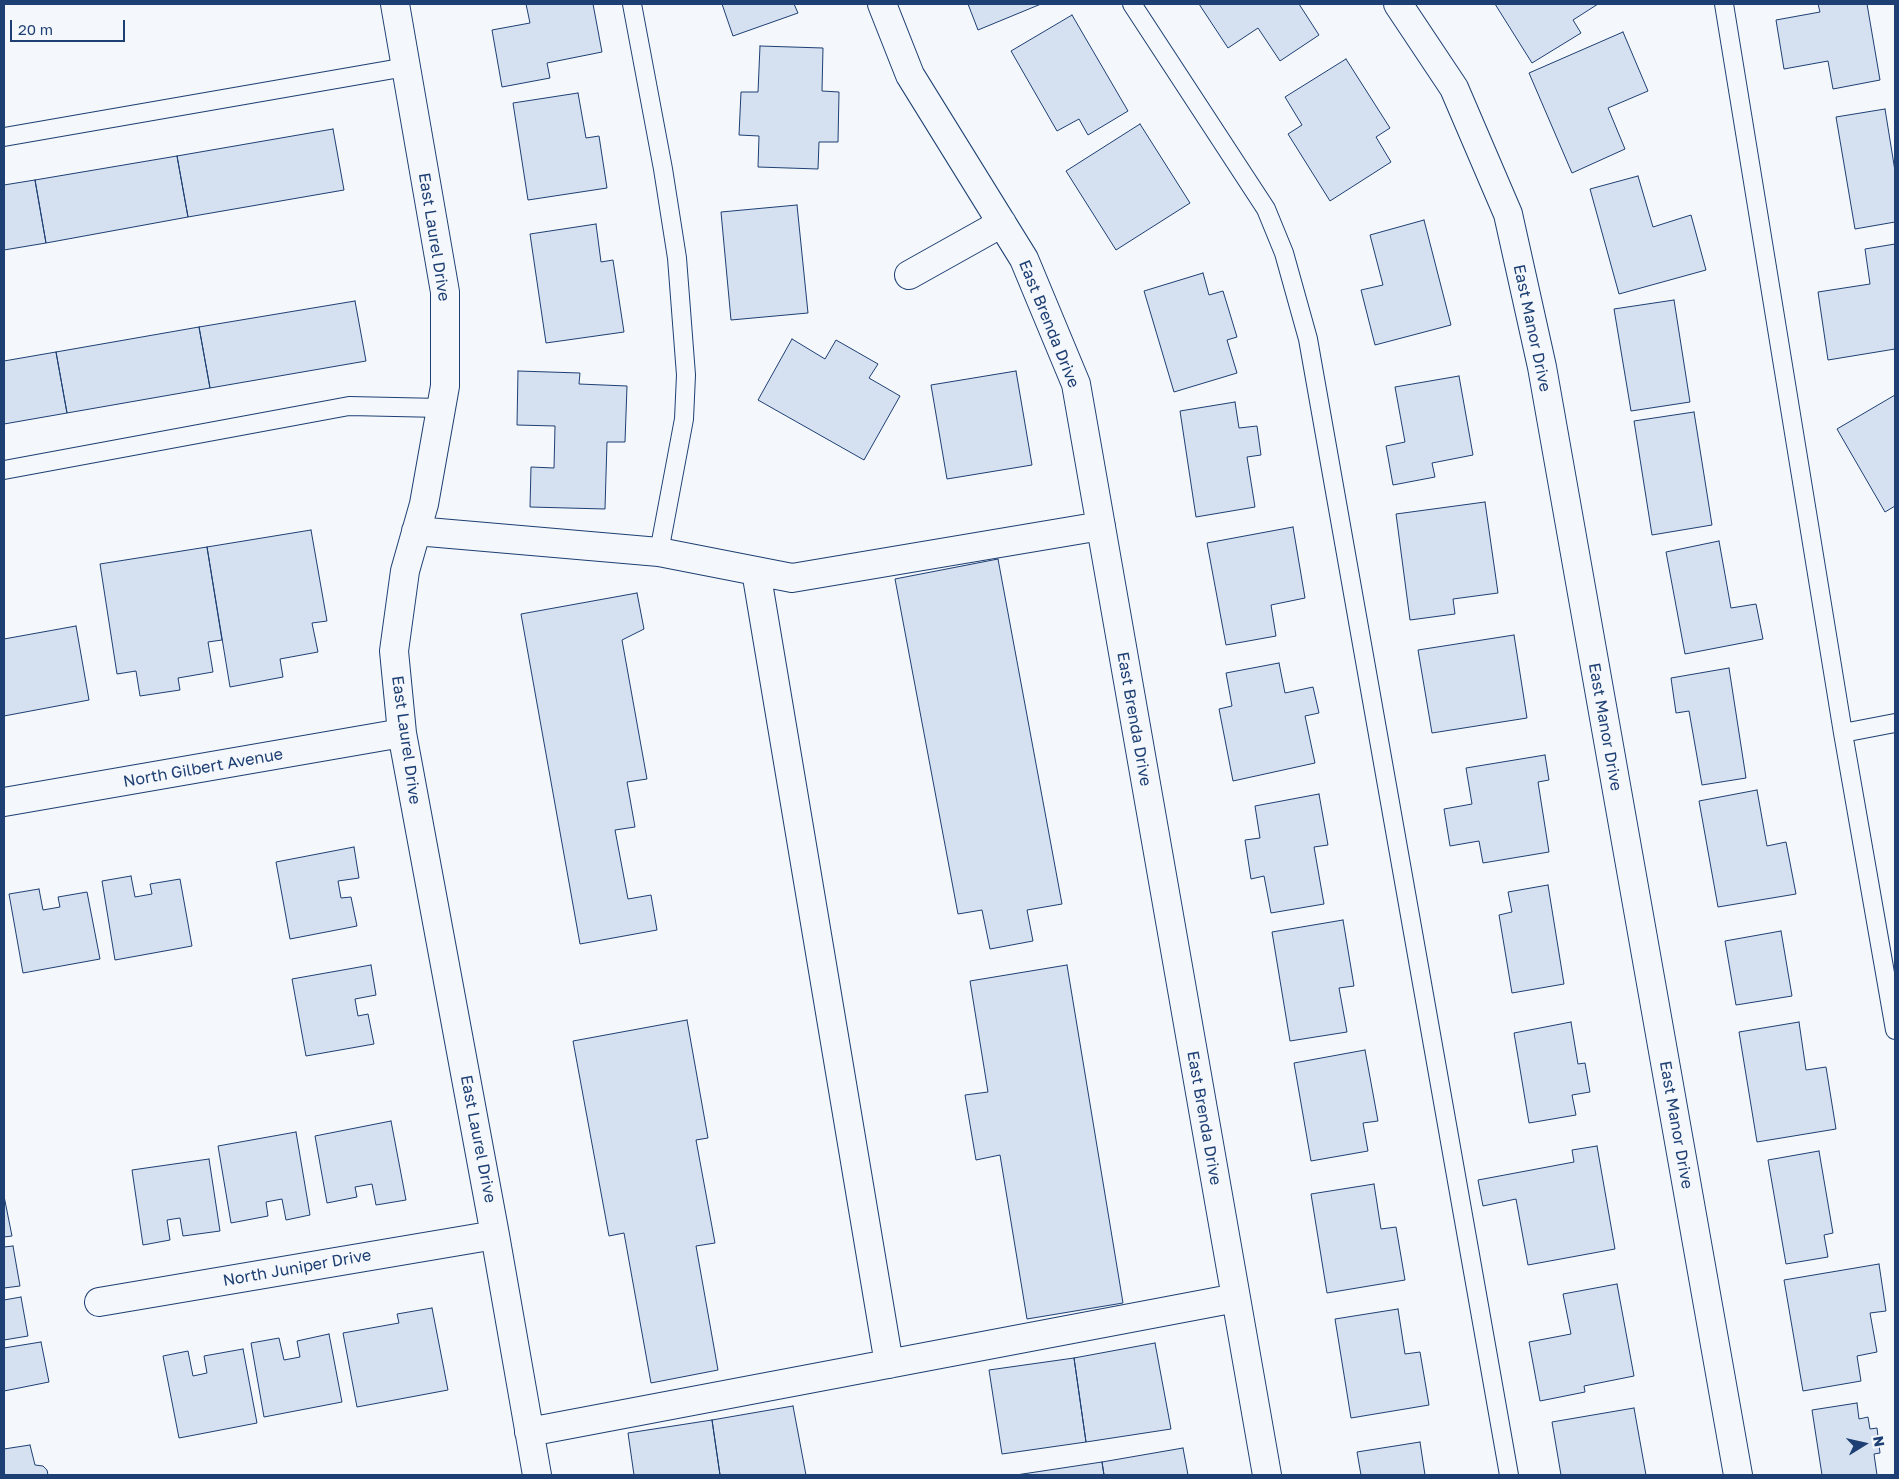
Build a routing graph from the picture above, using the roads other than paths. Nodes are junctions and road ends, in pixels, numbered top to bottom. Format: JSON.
{"nodes":[{"id":1,"x":395,"y":4,"type":"edge"},
{"id":2,"x":632,"y":4,"type":"edge"},
{"id":3,"x":882,"y":4,"type":"edge"},
{"id":4,"x":1132,"y":4,"type":"edge"},
{"id":5,"x":1398,"y":4,"type":"edge"},
{"id":6,"x":1724,"y":4,"type":"edge"},
{"id":7,"x":406,"y":67,"type":"junction"},
{"id":8,"x":4,"y":138,"type":"edge"},
{"id":9,"x":1002,"y":223,"type":"junction"},
{"id":10,"x":909,"y":275,"type":"dead end"},
{"id":11,"x":441,"y":408,"type":"junction"},
{"id":12,"x":4,"y":470,"type":"edge"},
{"id":13,"x":1101,"y":526,"type":"junction"},
{"id":14,"x":416,"y":531,"type":"junction"},
{"id":15,"x":659,"y":552,"type":"junction"},
{"id":16,"x":756,"y":571,"type":"junction"},
{"id":17,"x":1895,"y":723,"type":"edge"},
{"id":18,"x":402,"y":733,"type":"junction"},
{"id":19,"x":1843,"y":733,"type":"junction"},
{"id":20,"x":4,"y":802,"type":"edge"},
{"id":21,"x":1895,"y":1030,"type":"edge"},
{"id":22,"x":496,"y":1235,"type":"junction"},
{"id":23,"x":1236,"y":1298,"type":"junction"},
{"id":24,"x":99,"y":1302,"type":"dead end"},
{"id":25,"x":888,"y":1364,"type":"junction"},
{"id":26,"x":530,"y":1432,"type":"junction"},
{"id":27,"x":537,"y":1475,"type":"edge"},
{"id":28,"x":1267,"y":1475,"type":"edge"},
{"id":29,"x":1508,"y":1475,"type":"edge"},
{"id":30,"x":1738,"y":1475,"type":"edge"}],
"edges":[{"from":1,"to":7,"type":"street","name":"East Laurel Drive"},
{"from":2,"to":15,"type":"lane"},
{"from":3,"to":9,"type":"street","name":"East Brenda Drive"},
{"from":4,"to":29,"type":"lane"},
{"from":5,"to":30,"type":"street","name":"East Manor Drive"},
{"from":6,"to":19,"type":"lane"},
{"from":7,"to":8,"type":"lane"},
{"from":7,"to":11,"type":"street","name":"East Laurel Drive"},
{"from":9,"to":10,"type":"street"},
{"from":9,"to":13,"type":"street","name":"East Brenda Drive"},
{"from":11,"to":12,"type":"lane"},
{"from":11,"to":14,"type":"street","name":"East Laurel Drive"},
{"from":13,"to":16,"type":"street"},
{"from":13,"to":23,"type":"street","name":"East Brenda Drive"},
{"from":14,"to":15,"type":"street"},
{"from":14,"to":18,"type":"street","name":"East Laurel Drive"},
{"from":15,"to":16,"type":"street"},
{"from":16,"to":25,"type":"street"},
{"from":17,"to":19,"type":"lane"},
{"from":18,"to":20,"type":"street","name":"North Gilbert Avenue"},
{"from":18,"to":22,"type":"street","name":"East Laurel Drive"},
{"from":19,"to":21,"type":"lane"},
{"from":22,"to":24,"type":"street","name":"North Juniper Drive"},
{"from":22,"to":26,"type":"street","name":"East Laurel Drive"},
{"from":23,"to":25,"type":"street"},
{"from":23,"to":28,"type":"street","name":"East Brenda Drive"},
{"from":25,"to":26,"type":"street"},
{"from":26,"to":27,"type":"street","name":"East Laurel Drive"}]}
